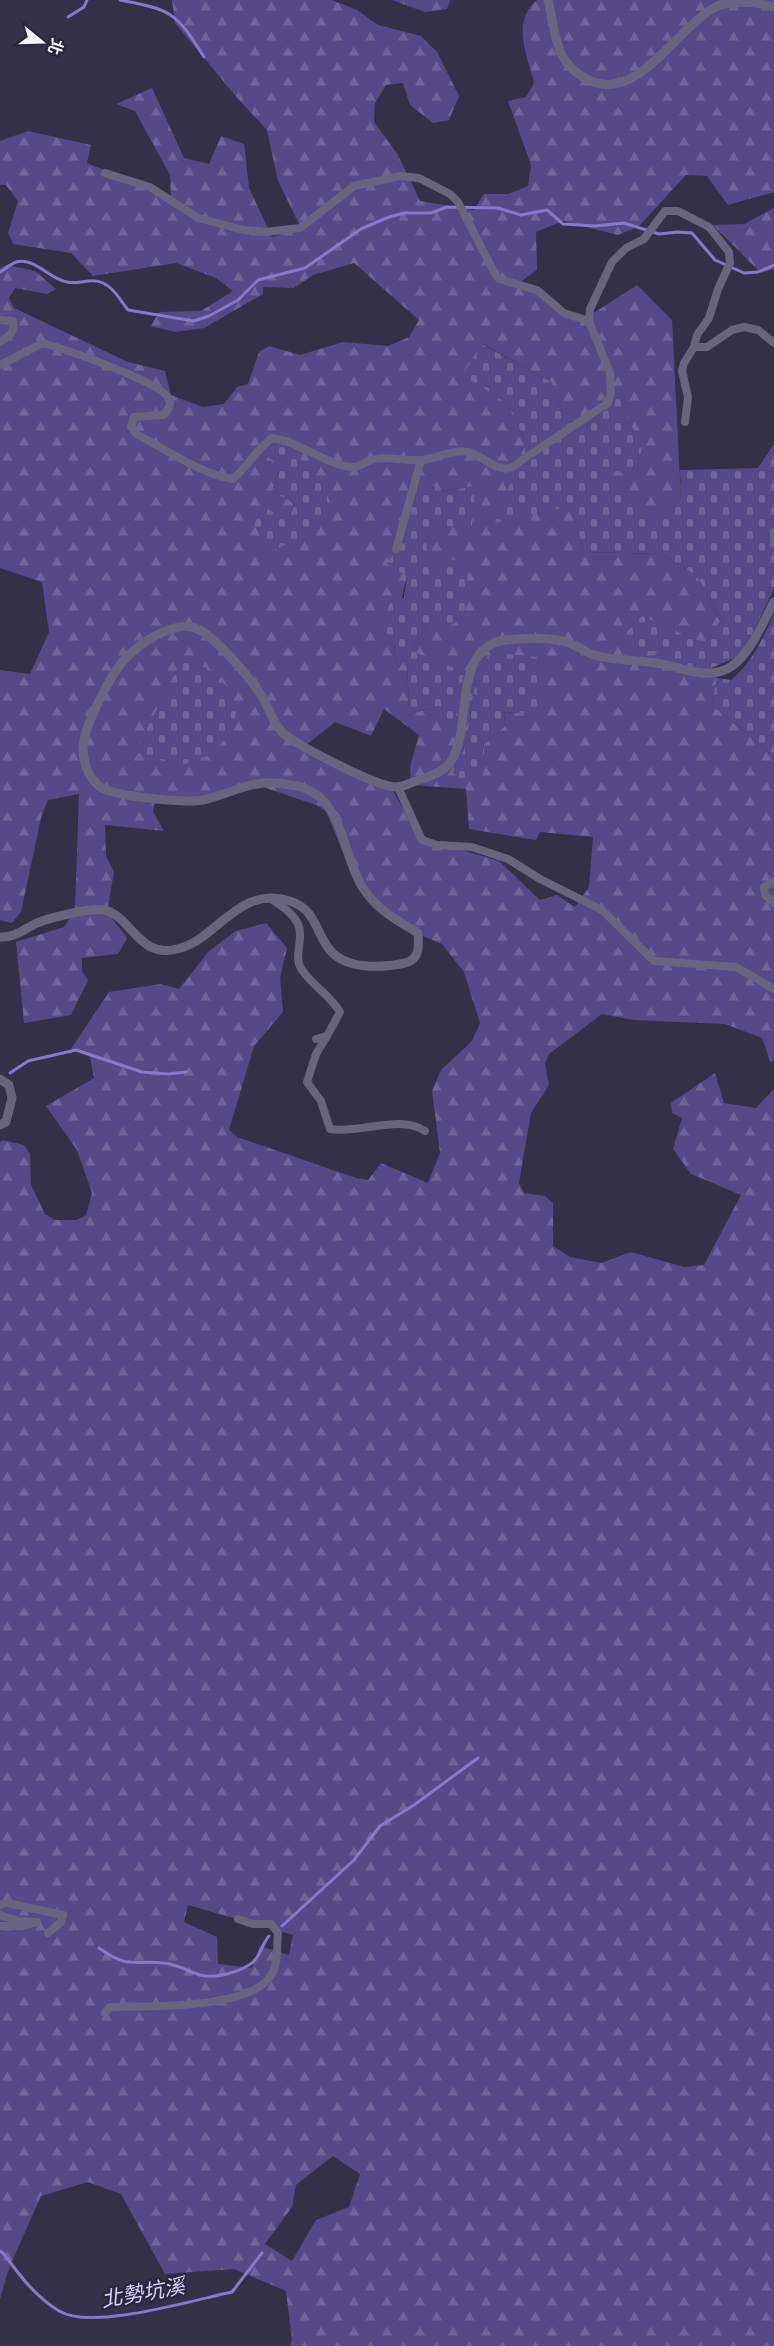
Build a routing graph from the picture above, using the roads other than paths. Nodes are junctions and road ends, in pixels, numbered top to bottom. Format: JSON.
{"nodes":[{"id":1,"x":548,"y":0,"type":"edge"},
{"id":2,"x":774,"y":7,"type":"edge"},
{"id":3,"x":105,"y":173,"type":"dead end"},
{"id":4,"x":0,"y":321,"type":"edge"},
{"id":5,"x":589,"y":321,"type":"junction"},
{"id":6,"x":0,"y":342,"type":"edge"},
{"id":7,"x":774,"y":343,"type":"edge"},
{"id":8,"x":694,"y":347,"type":"junction"},
{"id":9,"x":0,"y":365,"type":"edge"},
{"id":10,"x":685,"y":422,"type":"dead end"},
{"id":11,"x":421,"y":460,"type":"junction"},
{"id":12,"x":774,"y":532,"type":"edge"},
{"id":13,"x":774,"y":544,"type":"edge"},
{"id":14,"x":396,"y":549,"type":"dead end"},
{"id":15,"x":774,"y":602,"type":"edge"},
{"id":16,"x":398,"y":787,"type":"junction"},
{"id":17,"x":774,"y":881,"type":"edge"},
{"id":18,"x":270,"y":898,"type":"junction"},
{"id":19,"x":774,"y":903,"type":"edge"},
{"id":20,"x":0,"y":937,"type":"edge"},
{"id":21,"x":774,"y":989,"type":"edge"},
{"id":22,"x":327,"y":1036,"type":"junction"},
{"id":23,"x":316,"y":1039,"type":"dead end"},
{"id":24,"x":0,"y":1079,"type":"edge"},
{"id":25,"x":0,"y":1125,"type":"edge"},
{"id":26,"x":425,"y":1131,"type":"dead end"},
{"id":27,"x":0,"y":1905,"type":"edge"},
{"id":28,"x":0,"y":1915,"type":"edge"},
{"id":29,"x":238,"y":1919,"type":"dead end"},
{"id":30,"x":0,"y":1926,"type":"edge"},
{"id":31,"x":48,"y":1934,"type":"dead end"},
{"id":32,"x":105,"y":2013,"type":"dead end"}],
"edges":[{"from":1,"to":2,"type":"street"},
{"from":3,"to":5,"type":"street"},
{"from":4,"to":6,"type":"street"},
{"from":5,"to":8,"type":"street"},
{"from":5,"to":11,"type":"street"},
{"from":7,"to":8,"type":"street"},
{"from":8,"to":10,"type":"street"},
{"from":9,"to":11,"type":"street"},
{"from":11,"to":14,"type":"street"},
{"from":12,"to":13,"type":"street"},
{"from":15,"to":16,"type":"street"},
{"from":16,"to":18,"type":"street"},
{"from":16,"to":21,"type":"street"},
{"from":17,"to":19,"type":"street"},
{"from":18,"to":20,"type":"street"},
{"from":18,"to":22,"type":"street"},
{"from":22,"to":23,"type":"street"},
{"from":22,"to":26,"type":"street"},
{"from":24,"to":25,"type":"street"},
{"from":27,"to":31,"type":"street"},
{"from":28,"to":30,"type":"street"},
{"from":29,"to":32,"type":"street"}]}
